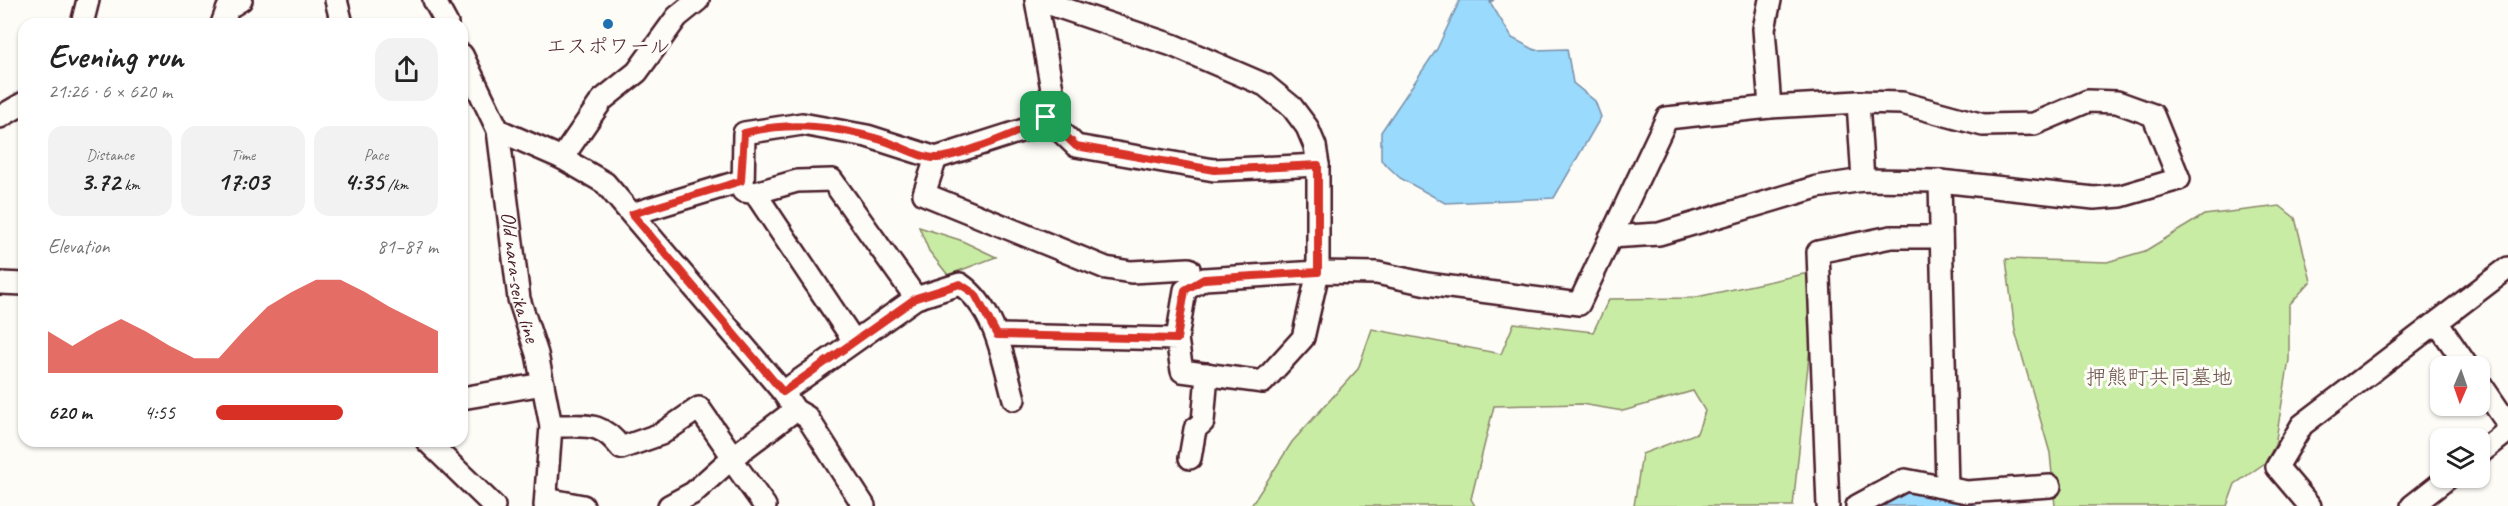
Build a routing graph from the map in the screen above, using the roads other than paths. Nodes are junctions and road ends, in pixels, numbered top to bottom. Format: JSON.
{"nodes":[{"id":1,"x":88,"y":0,"type":"edge"},
{"id":2,"x":241,"y":0,"type":"edge"},
{"id":3,"x":336,"y":0,"type":"edge"},
{"id":4,"x":434,"y":0,"type":"edge"},
{"id":5,"x":698,"y":0,"type":"edge"},
{"id":6,"x":1037,"y":0,"type":"edge"},
{"id":7,"x":1770,"y":0,"type":"edge"},
{"id":8,"x":84,"y":18,"type":"edge"},
{"id":9,"x":224,"y":18,"type":"edge"},
{"id":10,"x":340,"y":18,"type":"edge"},
{"id":11,"x":444,"y":18,"type":"edge"},
{"id":12,"x":468,"y":68,"type":"edge"},
{"id":13,"x":1858,"y":102,"type":"junction"},
{"id":14,"x":18,"y":106,"type":"edge"},
{"id":15,"x":1770,"y":107,"type":"junction"},
{"id":16,"x":0,"y":117,"type":"edge"},
{"id":17,"x":1046,"y":117,"type":"junction"},
{"id":18,"x":498,"y":130,"type":"junction"},
{"id":19,"x":562,"y":158,"type":"junction"},
{"id":20,"x":936,"y":158,"type":"junction"},
{"id":21,"x":1318,"y":165,"type":"junction"},
{"id":22,"x":1863,"y":180,"type":"junction"},
{"id":23,"x":1940,"y":181,"type":"junction"},
{"id":24,"x":748,"y":187,"type":"junction"},
{"id":25,"x":632,"y":214,"type":"junction"},
{"id":26,"x":1610,"y":237,"type":"junction"},
{"id":27,"x":1941,"y":237,"type":"junction"},
{"id":28,"x":2508,"y":268,"type":"edge"},
{"id":29,"x":1189,"y":269,"type":"dead end"},
{"id":30,"x":1318,"y":272,"type":"junction"},
{"id":31,"x":0,"y":283,"type":"edge"},
{"id":32,"x":18,"y":284,"type":"edge"},
{"id":33,"x":916,"y":298,"type":"junction"},
{"id":34,"x":2438,"y":324,"type":"junction"},
{"id":35,"x":997,"y":335,"type":"junction"},
{"id":36,"x":1177,"y":339,"type":"junction"},
{"id":37,"x":854,"y":341,"type":"junction"},
{"id":38,"x":2460,"y":356,"type":"edge"},
{"id":39,"x":1207,"y":374,"type":"junction"},
{"id":40,"x":543,"y":384,"type":"junction"},
{"id":41,"x":783,"y":392,"type":"junction"},
{"id":42,"x":468,"y":397,"type":"edge"},
{"id":43,"x":2490,"y":397,"type":"edge"},
{"id":44,"x":1014,"y":399,"type":"dead end"},
{"id":45,"x":795,"y":410,"type":"junction"},
{"id":46,"x":2508,"y":423,"type":"edge"},
{"id":47,"x":551,"y":426,"type":"junction"},
{"id":48,"x":2508,"y":431,"type":"edge"},
{"id":49,"x":2490,"y":445,"type":"edge"},
{"id":50,"x":433,"y":447,"type":"edge"},
{"id":51,"x":733,"y":457,"type":"junction"},
{"id":52,"x":1190,"y":458,"type":"dead end"},
{"id":53,"x":2050,"y":486,"type":"dead end"},
{"id":54,"x":1947,"y":488,"type":"junction"},
{"id":55,"x":2435,"y":488,"type":"edge"},
{"id":56,"x":545,"y":502,"type":"edge"},
{"id":57,"x":494,"y":506,"type":"edge"},
{"id":58,"x":583,"y":506,"type":"edge"},
{"id":59,"x":669,"y":506,"type":"edge"},
{"id":60,"x":765,"y":506,"type":"edge"},
{"id":61,"x":864,"y":506,"type":"edge"},
{"id":62,"x":1828,"y":506,"type":"edge"},
{"id":63,"x":1857,"y":506,"type":"edge"},
{"id":64,"x":2310,"y":506,"type":"edge"},
{"id":65,"x":2412,"y":506,"type":"edge"}],
"edges":[{"from":1,"to":8,"type":"street"},
{"from":2,"to":9,"type":"street"},
{"from":3,"to":10,"type":"street"},
{"from":4,"to":11,"type":"street"},
{"from":5,"to":19,"type":"street"},
{"from":6,"to":17,"type":"street"},
{"from":6,"to":21,"type":"street"},
{"from":7,"to":15,"type":"street"},
{"from":12,"to":18,"type":"street","name":"Old nara-seika line"},
{"from":13,"to":15,"type":"street"},
{"from":13,"to":22,"type":"street"},
{"from":13,"to":23,"type":"street"},
{"from":14,"to":16,"type":"street"},
{"from":15,"to":26,"type":"street"},
{"from":17,"to":20,"type":"street"},
{"from":17,"to":21,"type":"street"},
{"from":18,"to":19,"type":"street"},
{"from":18,"to":40,"type":"street","name":"Old nara-seika line"},
{"from":19,"to":25,"type":"street"},
{"from":20,"to":24,"type":"street"},
{"from":20,"to":29,"type":"street"},
{"from":21,"to":30,"type":"street"},
{"from":22,"to":23,"type":"street"},
{"from":22,"to":26,"type":"street"},
{"from":23,"to":27,"type":"street"},
{"from":24,"to":25,"type":"street"},
{"from":24,"to":33,"type":"street"},
{"from":24,"to":37,"type":"street"},
{"from":25,"to":41,"type":"street"},
{"from":26,"to":30,"type":"street"},
{"from":27,"to":54,"type":"street"},
{"from":27,"to":62,"type":"street"},
{"from":28,"to":34,"type":"street"},
{"from":30,"to":36,"type":"street"},
{"from":30,"to":39,"type":"street"},
{"from":31,"to":32,"type":"street"},
{"from":33,"to":35,"type":"street"},
{"from":33,"to":37,"type":"street"},
{"from":34,"to":38,"type":"street"},
{"from":34,"to":64,"type":"street"},
{"from":35,"to":36,"type":"street"},
{"from":35,"to":44,"type":"street"},
{"from":36,"to":39,"type":"street"},
{"from":37,"to":41,"type":"street"},
{"from":39,"to":52,"type":"street"},
{"from":40,"to":42,"type":"street"},
{"from":40,"to":47,"type":"street","name":"Old nara-seika line"},
{"from":41,"to":45,"type":"street"},
{"from":43,"to":46,"type":"street"},
{"from":45,"to":51,"type":"street"},
{"from":45,"to":61,"type":"street"},
{"from":47,"to":51,"type":"street"},
{"from":47,"to":56,"type":"street","name":"Old nara-seika line"},
{"from":48,"to":49,"type":"street"},
{"from":50,"to":57,"type":"street"},
{"from":51,"to":59,"type":"street"},
{"from":51,"to":60,"type":"street"},
{"from":53,"to":54,"type":"street"},
{"from":54,"to":63,"type":"street"},
{"from":55,"to":65,"type":"street"},
{"from":56,"to":58,"type":"street"}]}
